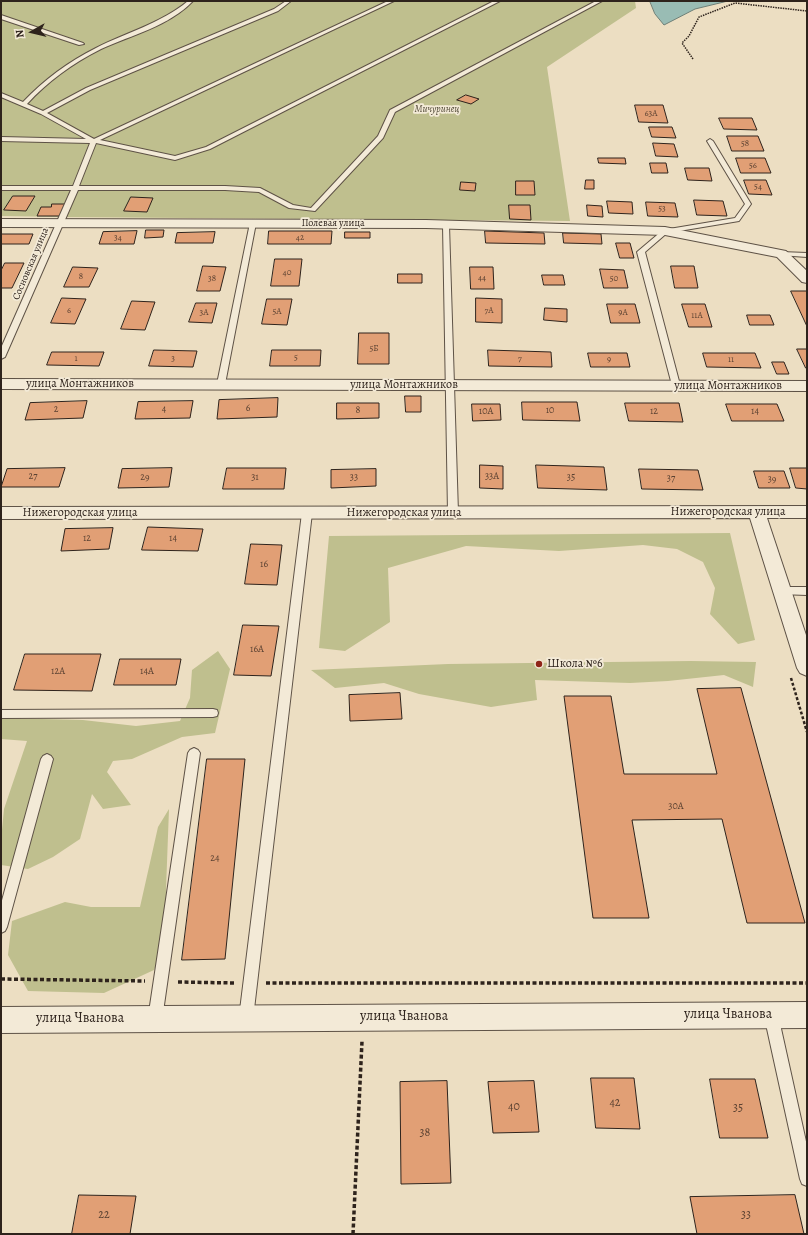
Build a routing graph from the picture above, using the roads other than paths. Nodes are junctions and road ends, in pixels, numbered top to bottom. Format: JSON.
{"nodes":[{"id":1,"x":191,"y":1,"type":"edge"},
{"id":2,"x":289,"y":1,"type":"edge"},
{"id":3,"x":392,"y":1,"type":"edge"},
{"id":4,"x":498,"y":1,"type":"edge"},
{"id":5,"x":600,"y":1,"type":"edge"},
{"id":6,"x":1,"y":17,"type":"edge"},
{"id":7,"x":81,"y":44,"type":"dead end"},
{"id":8,"x":2,"y":95,"type":"edge"},
{"id":9,"x":24,"y":104,"type":"junction"},
{"id":10,"x":43,"y":113,"type":"junction"},
{"id":11,"x":1,"y":138,"type":"edge"},
{"id":12,"x":94,"y":141,"type":"junction"},
{"id":13,"x":710,"y":141,"type":"dead end"},
{"id":14,"x":1,"y":188,"type":"edge"},
{"id":15,"x":75,"y":188,"type":"junction"},
{"id":16,"x":1,"y":222,"type":"edge"},
{"id":17,"x":59,"y":223,"type":"junction"},
{"id":18,"x":253,"y":223,"type":"junction"},
{"id":19,"x":446,"y":224,"type":"junction"},
{"id":20,"x":665,"y":231,"type":"junction"},
{"id":21,"x":781,"y":254,"type":"junction"},
{"id":22,"x":807,"y":255,"type":"edge"},
{"id":23,"x":807,"y":279,"type":"edge"},
{"id":24,"x":1,"y":357,"type":"edge"},
{"id":25,"x":1,"y":384,"type":"edge"},
{"id":26,"x":221,"y":384,"type":"junction"},
{"id":27,"x":676,"y":385,"type":"junction"},
{"id":28,"x":449,"y":386,"type":"junction"},
{"id":29,"x":807,"y":386,"type":"edge"},
{"id":30,"x":807,"y":512,"type":"edge"},
{"id":31,"x":307,"y":513,"type":"junction"},
{"id":32,"x":453,"y":513,"type":"junction"},
{"id":33,"x":757,"y":513,"type":"junction"},
{"id":34,"x":1,"y":514,"type":"edge"},
{"id":35,"x":782,"y":591,"type":"junction"},
{"id":36,"x":807,"y":591,"type":"edge"},
{"id":37,"x":803,"y":643,"type":"edge"},
{"id":38,"x":807,"y":668,"type":"edge"},
{"id":39,"x":214,"y":713,"type":"dead end"},
{"id":40,"x":1,"y":714,"type":"edge"},
{"id":41,"x":194,"y":753,"type":"dead end"},
{"id":42,"x":47,"y":759,"type":"dead end"},
{"id":43,"x":1,"y":927,"type":"edge"},
{"id":44,"x":771,"y":1015,"type":"junction"},
{"id":45,"x":807,"y":1016,"type":"edge"},
{"id":46,"x":246,"y":1018,"type":"junction"},
{"id":47,"x":155,"y":1019,"type":"junction"},
{"id":48,"x":1,"y":1020,"type":"edge"},
{"id":49,"x":807,"y":1179,"type":"edge"}],
"edges":[{"from":1,"to":9,"type":"lane"},
{"from":2,"to":10,"type":"lane"},
{"from":3,"to":12,"type":"lane"},
{"from":4,"to":12,"type":"lane"},
{"from":5,"to":15,"type":"lane"},
{"from":6,"to":7,"type":"lane"},
{"from":8,"to":9,"type":"lane"},
{"from":9,"to":10,"type":"lane"},
{"from":10,"to":12,"type":"lane"},
{"from":11,"to":12,"type":"lane"},
{"from":12,"to":15,"type":"lane","name":"Сосновская улица"},
{"from":13,"to":20,"type":"lane"},
{"from":14,"to":15,"type":"lane"},
{"from":15,"to":17,"type":"lane","name":"Сосновская улица"},
{"from":16,"to":17,"type":"street","name":"Полевая улица"},
{"from":17,"to":18,"type":"street","name":"Полевая улица"},
{"from":17,"to":24,"type":"lane","name":"Сосновская улица"},
{"from":18,"to":19,"type":"street","name":"Полевая улица"},
{"from":18,"to":26,"type":"lane"},
{"from":19,"to":20,"type":"street","name":"Полевая улица"},
{"from":19,"to":28,"type":"lane"},
{"from":20,"to":21,"type":"street"},
{"from":20,"to":27,"type":"lane"},
{"from":21,"to":22,"type":"lane"},
{"from":21,"to":23,"type":"street"},
{"from":25,"to":26,"type":"street","name":"улица Монтажников"},
{"from":26,"to":28,"type":"street","name":"улица Монтажников"},
{"from":27,"to":28,"type":"street","name":"улица Монтажников"},
{"from":27,"to":29,"type":"street","name":"улица Монтажников"},
{"from":28,"to":32,"type":"lane"},
{"from":30,"to":33,"type":"street","name":"Нижегородская улица"},
{"from":31,"to":32,"type":"street","name":"Нижегородская улица"},
{"from":31,"to":34,"type":"street","name":"Нижегородская улица"},
{"from":31,"to":46,"type":"lane"},
{"from":32,"to":33,"type":"street","name":"Нижегородская улица"},
{"from":33,"to":35,"type":"street"},
{"from":35,"to":36,"type":"lane"},
{"from":35,"to":37,"type":"street"},
{"from":37,"to":38,"type":"street"},
{"from":39,"to":40,"type":"lane"},
{"from":41,"to":47,"type":"lane"},
{"from":42,"to":43,"type":"lane"},
{"from":44,"to":45,"type":"street","name":"улица Чванова"},
{"from":44,"to":46,"type":"street","name":"улица Чванова"},
{"from":44,"to":49,"type":"lane"},
{"from":46,"to":47,"type":"street","name":"улица Чванова"},
{"from":47,"to":48,"type":"street","name":"улица Чванова"}]}
